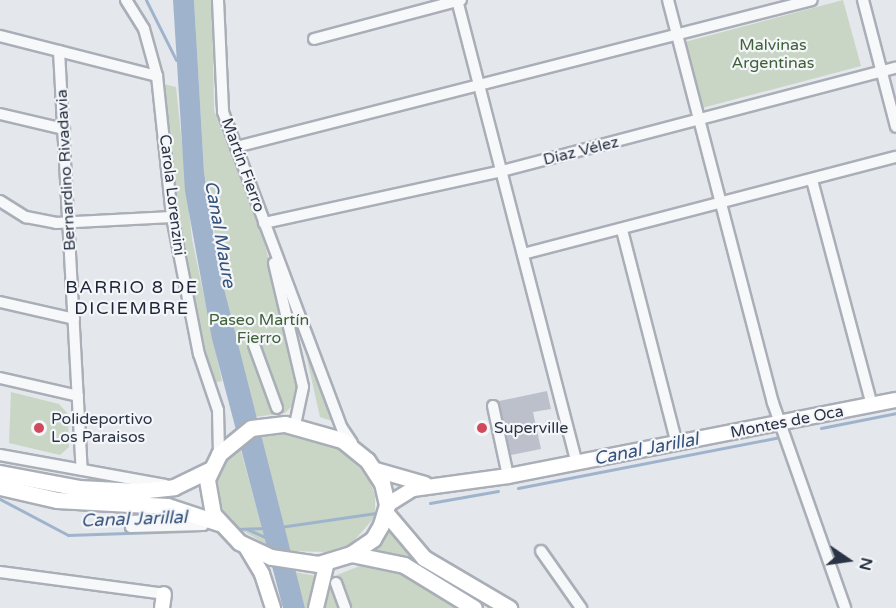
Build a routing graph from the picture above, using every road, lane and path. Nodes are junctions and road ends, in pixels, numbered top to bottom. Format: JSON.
{"nodes":[{"id":1,"x":126,"y":0,"type":"edge"},
{"id":2,"x":218,"y":0,"type":"edge"},
{"id":3,"x":458,"y":0,"type":"edge"},
{"id":4,"x":668,"y":0,"type":"edge"},
{"id":5,"x":812,"y":0,"type":"edge"},
{"id":6,"x":863,"y":0,"type":"edge"},
{"id":7,"x":0,"y":36,"type":"edge"},
{"id":8,"x":677,"y":36,"type":"junction"},
{"id":9,"x":315,"y":39,"type":"dead end"},
{"id":10,"x":59,"y":51,"type":"junction"},
{"id":11,"x":896,"y":68,"type":"edge"},
{"id":12,"x":882,"y":72,"type":"junction"},
{"id":13,"x":157,"y":76,"type":"junction"},
{"id":14,"x":480,"y":87,"type":"junction"},
{"id":15,"x":0,"y":114,"type":"edge"},
{"id":16,"x":699,"y":121,"type":"junction"},
{"id":17,"x":896,"y":127,"type":"edge"},
{"id":18,"x":64,"y":129,"type":"junction"},
{"id":19,"x":236,"y":147,"type":"junction"},
{"id":20,"x":896,"y":157,"type":"edge"},
{"id":21,"x":502,"y":171,"type":"junction"},
{"id":22,"x":812,"y":180,"type":"junction"},
{"id":23,"x":0,"y":201,"type":"edge"},
{"id":24,"x":721,"y":204,"type":"junction"},
{"id":25,"x":172,"y":217,"type":"junction"},
{"id":26,"x":264,"y":222,"type":"junction"},
{"id":27,"x":69,"y":223,"type":"junction"},
{"id":28,"x":622,"y":230,"type":"junction"},
{"id":29,"x":523,"y":254,"type":"junction"},
{"id":30,"x":0,"y":302,"type":"edge"},
{"id":31,"x":74,"y":319,"type":"junction"},
{"id":32,"x":254,"y":345,"type":"dead end"},
{"id":33,"x":0,"y":378,"type":"edge"},
{"id":34,"x":78,"y":396,"type":"junction"},
{"id":35,"x":896,"y":400,"type":"edge"},
{"id":36,"x":872,"y":405,"type":"junction"},
{"id":37,"x":493,"y":406,"type":"dead end"},
{"id":38,"x":277,"y":408,"type":"dead end"},
{"id":39,"x":783,"y":424,"type":"junction"},
{"id":40,"x":295,"y":425,"type":"junction"},
{"id":41,"x":677,"y":444,"type":"junction"},
{"id":42,"x":358,"y":452,"type":"junction"},
{"id":43,"x":219,"y":454,"type":"junction"},
{"id":44,"x":0,"y":455,"type":"edge"},
{"id":45,"x":577,"y":463,"type":"junction"},
{"id":46,"x":82,"y":470,"type":"junction"},
{"id":47,"x":209,"y":470,"type":"junction"},
{"id":48,"x":376,"y":470,"type":"junction"},
{"id":49,"x":0,"y":472,"type":"edge"},
{"id":50,"x":508,"y":476,"type":"junction"},
{"id":51,"x":430,"y":486,"type":"junction"},
{"id":52,"x":0,"y":487,"type":"edge"},
{"id":53,"x":174,"y":487,"type":"junction"},
{"id":54,"x":386,"y":509,"type":"junction"},
{"id":55,"x":203,"y":516,"type":"junction"},
{"id":56,"x":186,"y":518,"type":"dead end"},
{"id":57,"x":219,"y":523,"type":"junction"},
{"id":58,"x":246,"y":547,"type":"junction"},
{"id":59,"x":541,"y":550,"type":"dead end"},
{"id":60,"x":351,"y":554,"type":"junction"},
{"id":61,"x":327,"y":562,"type":"junction"},
{"id":62,"x":0,"y":572,"type":"edge"},
{"id":63,"x":336,"y":583,"type":"dead end"},
{"id":64,"x":163,"y":601,"type":"edge"},
{"id":65,"x":273,"y":608,"type":"edge"},
{"id":66,"x":316,"y":608,"type":"edge"},
{"id":67,"x":345,"y":608,"type":"edge"},
{"id":68,"x":474,"y":608,"type":"edge"},
{"id":69,"x":509,"y":608,"type":"edge"},
{"id":70,"x":581,"y":608,"type":"edge"},
{"id":71,"x":845,"y":608,"type":"edge"}],
"edges":[{"from":1,"to":13,"type":"street","name":"Carola Lorenzini"},
{"from":2,"to":19,"type":"street","name":"Martín Fierro"},
{"from":3,"to":9,"type":"street"},
{"from":3,"to":14,"type":"street"},
{"from":4,"to":8,"type":"street"},
{"from":5,"to":8,"type":"street"},
{"from":6,"to":12,"type":"street"},
{"from":7,"to":10,"type":"street"},
{"from":8,"to":14,"type":"street"},
{"from":8,"to":16,"type":"street"},
{"from":10,"to":13,"type":"street"},
{"from":10,"to":18,"type":"street","name":"Bernardino Rivadavia"},
{"from":11,"to":12,"type":"street","name":"Díaz Vélez"},
{"from":12,"to":16,"type":"street","name":"Díaz Vélez"},
{"from":12,"to":17,"type":"street"},
{"from":13,"to":25,"type":"street","name":"Carola Lorenzini"},
{"from":14,"to":19,"type":"street"},
{"from":14,"to":21,"type":"street"},
{"from":15,"to":18,"type":"street"},
{"from":16,"to":21,"type":"street","name":"Díaz Vélez"},
{"from":16,"to":24,"type":"street"},
{"from":18,"to":27,"type":"street","name":"Bernardino Rivadavia"},
{"from":19,"to":26,"type":"street","name":"Martín Fierro"},
{"from":20,"to":22,"type":"street"},
{"from":21,"to":26,"type":"street","name":"Díaz Vélez"},
{"from":21,"to":29,"type":"street"},
{"from":22,"to":24,"type":"street"},
{"from":22,"to":36,"type":"street"},
{"from":23,"to":27,"type":"street"},
{"from":24,"to":28,"type":"street"},
{"from":24,"to":39,"type":"street"},
{"from":25,"to":27,"type":"street"},
{"from":25,"to":43,"type":"street","name":"Carola Lorenzini"},
{"from":26,"to":40,"type":"street","name":"Martín Fierro"},
{"from":26,"to":42,"type":"street","name":"Martín Fierro"},
{"from":27,"to":31,"type":"street","name":"Bernardino Rivadavia"},
{"from":28,"to":29,"type":"street"},
{"from":28,"to":41,"type":"street"},
{"from":29,"to":45,"type":"street"},
{"from":30,"to":31,"type":"street"},
{"from":31,"to":34,"type":"street","name":"Bernardino Rivadavia"},
{"from":32,"to":38,"type":"street"},
{"from":33,"to":34,"type":"street"},
{"from":34,"to":46,"type":"street","name":"Bernardino Rivadavia"},
{"from":35,"to":36,"type":"main road","name":"Montes de Oca"},
{"from":36,"to":39,"type":"main road","name":"Montes de Oca"},
{"from":37,"to":50,"type":"street"},
{"from":39,"to":41,"type":"main road","name":"Montes de Oca"},
{"from":39,"to":71,"type":"street"},
{"from":40,"to":42,"type":"highway"},
{"from":40,"to":43,"type":"highway"},
{"from":41,"to":45,"type":"main road","name":"Montes de Oca"},
{"from":42,"to":48,"type":"highway"},
{"from":43,"to":47,"type":"highway"},
{"from":44,"to":46,"type":"street"},
{"from":45,"to":50,"type":"main road","name":"Montes de Oca"},
{"from":46,"to":53,"type":"street"},
{"from":47,"to":53,"type":"highway"},
{"from":47,"to":57,"type":"highway"},
{"from":48,"to":51,"type":"main road","name":"Montes de Oca"},
{"from":48,"to":54,"type":"highway"},
{"from":49,"to":53,"type":"highway"},
{"from":50,"to":51,"type":"main road","name":"Montes de Oca"},
{"from":51,"to":54,"type":"main road","name":"Montes de Oca"},
{"from":52,"to":55,"type":"highway"},
{"from":54,"to":60,"type":"highway"},
{"from":54,"to":69,"type":"highway"},
{"from":55,"to":56,"type":"street"},
{"from":55,"to":57,"type":"highway"},
{"from":57,"to":58,"type":"highway"},
{"from":58,"to":61,"type":"highway"},
{"from":58,"to":65,"type":"main road"},
{"from":59,"to":70,"type":"street"},
{"from":60,"to":61,"type":"highway"},
{"from":60,"to":68,"type":"highway"},
{"from":61,"to":66,"type":"main road"},
{"from":62,"to":64,"type":"street"},
{"from":63,"to":67,"type":"street"}]}
